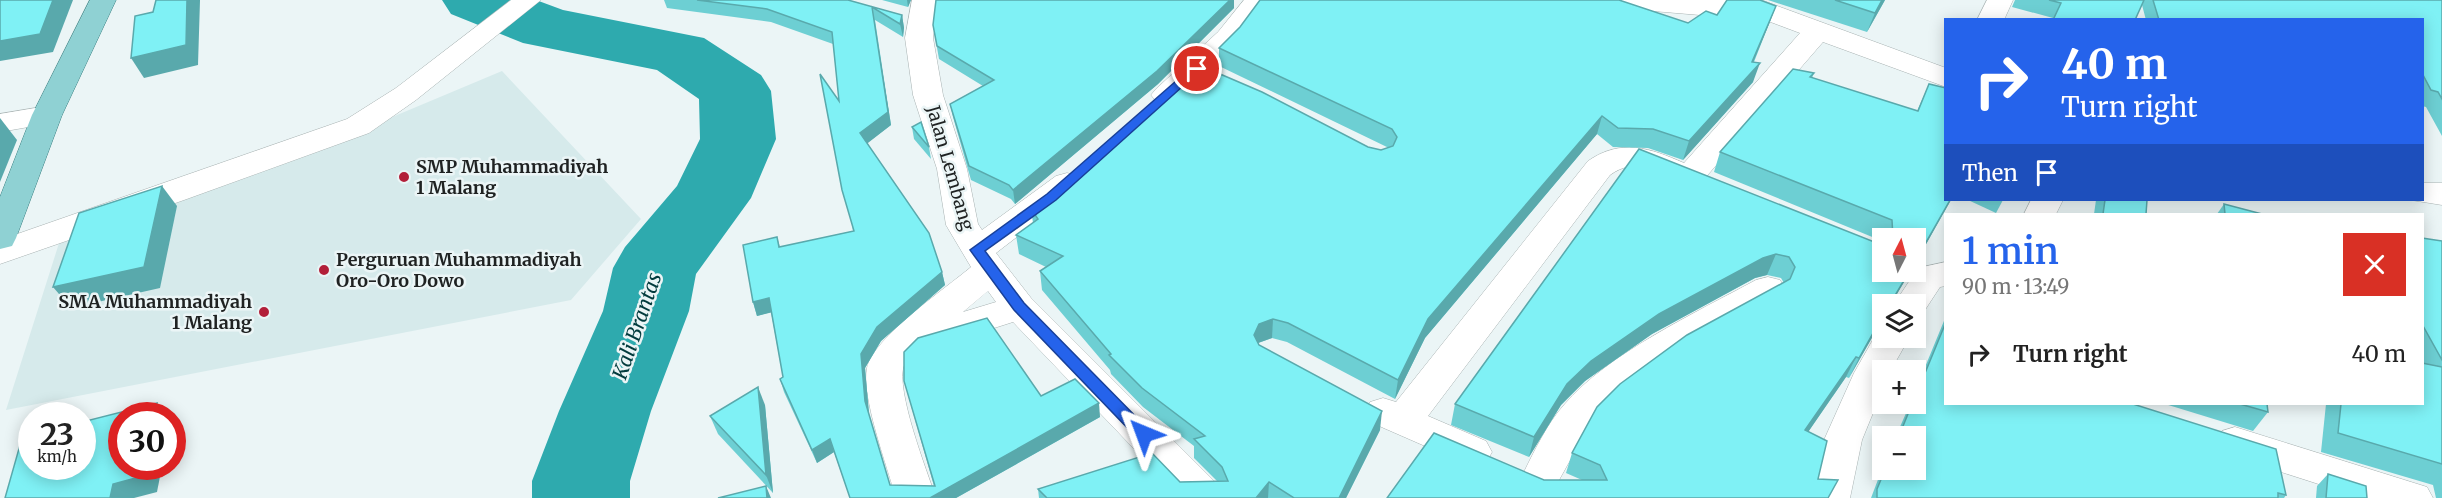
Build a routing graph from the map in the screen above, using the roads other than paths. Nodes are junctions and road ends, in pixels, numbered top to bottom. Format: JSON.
{"nodes":[{"id":1,"x":103,"y":0,"type":"edge"},
{"id":2,"x":528,"y":0,"type":"edge"},
{"id":3,"x":1258,"y":0,"type":"edge"},
{"id":4,"x":1617,"y":0,"type":"edge"},
{"id":5,"x":2000,"y":0,"type":"edge"},
{"id":6,"x":1744,"y":3,"type":"edge"},
{"id":7,"x":916,"y":12,"type":"edge"},
{"id":8,"x":1991,"y":18,"type":"edge"},
{"id":9,"x":1817,"y":31,"type":"junction"},
{"id":10,"x":1197,"y":69,"type":"junction"},
{"id":11,"x":1944,"y":77,"type":"edge"},
{"id":12,"x":1225,"y":82,"type":"edge"},
{"id":13,"x":1148,"y":111,"type":"edge"},
{"id":14,"x":47,"y":115,"type":"junction"},
{"id":15,"x":0,"y":123,"type":"edge"},
{"id":16,"x":1087,"y":165,"type":"edge"},
{"id":17,"x":1688,"y":178,"type":"junction"},
{"id":18,"x":1720,"y":191,"type":"edge"},
{"id":19,"x":2424,"y":193,"type":"edge"},
{"id":20,"x":2442,"y":194,"type":"edge"},
{"id":21,"x":0,"y":238,"type":"edge"},
{"id":22,"x":0,"y":252,"type":"edge"},
{"id":23,"x":983,"y":260,"type":"junction"},
{"id":24,"x":1930,"y":273,"type":"edge"},
{"id":25,"x":1768,"y":289,"type":"edge"},
{"id":26,"x":1917,"y":294,"type":"edge"},
{"id":27,"x":1019,"y":307,"type":"junction"},
{"id":28,"x":913,"y":338,"type":"junction"},
{"id":29,"x":1886,"y":348,"type":"edge"},
{"id":30,"x":1352,"y":395,"type":"edge"},
{"id":31,"x":1402,"y":422,"type":"junction"},
{"id":32,"x":2203,"y":432,"type":"edge"},
{"id":33,"x":916,"y":498,"type":"edge"},
{"id":34,"x":1206,"y":498,"type":"edge"},
{"id":35,"x":1830,"y":498,"type":"edge"},
{"id":36,"x":2413,"y":498,"type":"edge"}],
"edges":[{"from":1,"to":14,"type":"main road"},
{"from":2,"to":22,"type":"street"},
{"from":3,"to":10,"type":"street"},
{"from":4,"to":6,"type":"street"},
{"from":5,"to":8,"type":"street"},
{"from":6,"to":9,"type":"street"},
{"from":7,"to":23,"type":"street","name":"Jalan Lembang"},
{"from":9,"to":11,"type":"street"},
{"from":9,"to":17,"type":"street"},
{"from":10,"to":12,"type":"street"},
{"from":10,"to":13,"type":"street"},
{"from":14,"to":15,"type":"street"},
{"from":14,"to":21,"type":"main road"},
{"from":16,"to":23,"type":"street"},
{"from":17,"to":18,"type":"street"},
{"from":17,"to":31,"type":"street"},
{"from":19,"to":20,"type":"street"},
{"from":23,"to":27,"type":"street","name":"Jalan Lembang"},
{"from":23,"to":28,"type":"street"},
{"from":24,"to":26,"type":"street"},
{"from":25,"to":31,"type":"street"},
{"from":27,"to":28,"type":"street"},
{"from":27,"to":34,"type":"street","name":"Jalan Lembang"},
{"from":28,"to":33,"type":"street"},
{"from":29,"to":35,"type":"street"},
{"from":30,"to":31,"type":"street"},
{"from":32,"to":36,"type":"street"}]}
